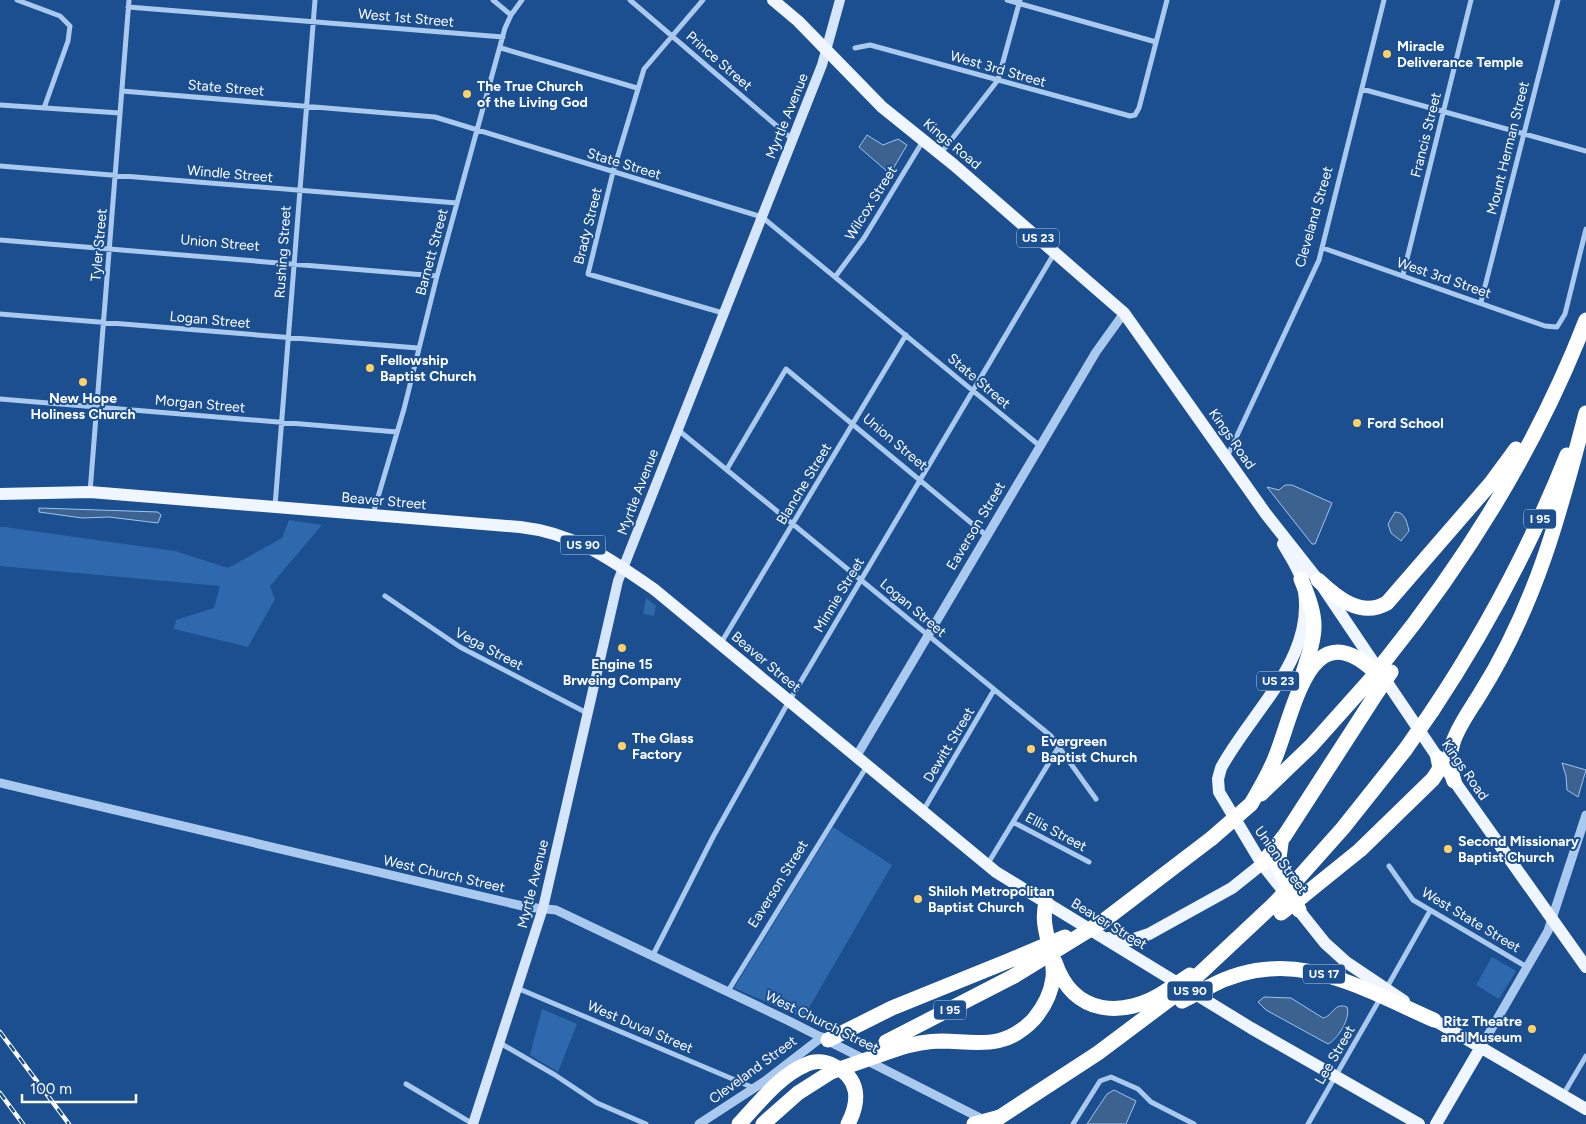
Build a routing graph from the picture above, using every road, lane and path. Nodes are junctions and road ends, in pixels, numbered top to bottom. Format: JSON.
{"nodes":[{"id":1,"x":17,"y":0,"type":"edge"},
{"id":2,"x":129,"y":0,"type":"edge"},
{"id":3,"x":315,"y":0,"type":"edge"},
{"id":4,"x":494,"y":0,"type":"edge"},
{"id":5,"x":522,"y":0,"type":"edge"},
{"id":6,"x":630,"y":0,"type":"edge"},
{"id":7,"x":702,"y":0,"type":"edge"},
{"id":8,"x":772,"y":0,"type":"edge"},
{"id":9,"x":840,"y":0,"type":"edge"},
{"id":10,"x":1007,"y":0,"type":"edge"},
{"id":11,"x":1167,"y":0,"type":"edge"},
{"id":12,"x":1384,"y":0,"type":"edge"},
{"id":13,"x":1471,"y":0,"type":"edge"},
{"id":14,"x":1558,"y":0,"type":"edge"},
{"id":15,"x":1020,"y":2,"type":"edge"},
{"id":16,"x":128,"y":7,"type":"junction"},
{"id":17,"x":511,"y":15,"type":"junction"},
{"id":18,"x":313,"y":21,"type":"junction"},
{"id":19,"x":672,"y":35,"type":"junction"},
{"id":20,"x":503,"y":37,"type":"junction"},
{"id":21,"x":1156,"y":42,"type":"junction"},
{"id":22,"x":501,"y":48,"type":"junction"},
{"id":23,"x":855,"y":48,"type":"dead end"},
{"id":24,"x":828,"y":50,"type":"junction"},
{"id":25,"x":998,"y":80,"type":"junction"},
{"id":26,"x":637,"y":88,"type":"junction"},
{"id":27,"x":1362,"y":89,"type":"junction"},
{"id":28,"x":122,"y":91,"type":"junction"},
{"id":29,"x":0,"y":105,"type":"edge"},
{"id":30,"x":306,"y":105,"type":"junction"},
{"id":31,"x":44,"y":108,"type":"junction"},
{"id":32,"x":1443,"y":111,"type":"junction"},
{"id":33,"x":120,"y":113,"type":"junction"},
{"id":34,"x":478,"y":131,"type":"junction"},
{"id":35,"x":1523,"y":134,"type":"junction"},
{"id":36,"x":793,"y":139,"type":"junction"},
{"id":37,"x":924,"y":139,"type":"junction"},
{"id":38,"x":1586,"y":151,"type":"edge"},
{"id":39,"x":941,"y":154,"type":"junction"},
{"id":40,"x":0,"y":166,"type":"edge"},
{"id":41,"x":613,"y":172,"type":"junction"},
{"id":42,"x":116,"y":176,"type":"junction"},
{"id":43,"x":298,"y":190,"type":"junction"},
{"id":44,"x":458,"y":203,"type":"junction"},
{"id":45,"x":762,"y":216,"type":"junction"},
{"id":46,"x":1586,"y":229,"type":"edge"},
{"id":47,"x":0,"y":240,"type":"edge"},
{"id":48,"x":1323,"y":248,"type":"junction"},
{"id":49,"x":110,"y":249,"type":"junction"},
{"id":50,"x":1055,"y":252,"type":"junction"},
{"id":51,"x":294,"y":264,"type":"junction"},
{"id":52,"x":1403,"y":275,"type":"junction"},
{"id":53,"x":437,"y":276,"type":"junction"},
{"id":54,"x":835,"y":277,"type":"junction"},
{"id":55,"x":1481,"y":302,"type":"junction"},
{"id":56,"x":1124,"y":313,"type":"junction"},
{"id":57,"x":0,"y":314,"type":"edge"},
{"id":58,"x":724,"y":314,"type":"junction"},
{"id":59,"x":1586,"y":320,"type":"edge"},
{"id":60,"x":104,"y":322,"type":"junction"},
{"id":61,"x":906,"y":334,"type":"junction"},
{"id":62,"x":287,"y":338,"type":"junction"},
{"id":63,"x":418,"y":348,"type":"junction"},
{"id":64,"x":974,"y":391,"type":"junction"},
{"id":65,"x":0,"y":399,"type":"edge"},
{"id":66,"x":1552,"y":399,"type":"junction"},
{"id":67,"x":1586,"y":404,"type":"edge"},
{"id":68,"x":97,"y":407,"type":"junction"},
{"id":69,"x":1586,"y":413,"type":"edge"},
{"id":70,"x":280,"y":422,"type":"junction"},
{"id":71,"x":852,"y":425,"type":"junction"},
{"id":72,"x":677,"y":429,"type":"junction"},
{"id":73,"x":397,"y":432,"type":"junction"},
{"id":74,"x":1040,"y":446,"type":"junction"},
{"id":75,"x":1227,"y":457,"type":"junction"},
{"id":76,"x":727,"y":468,"type":"junction"},
{"id":77,"x":919,"y":481,"type":"junction"},
{"id":78,"x":90,"y":492,"type":"junction"},
{"id":79,"x":0,"y":494,"type":"edge"},
{"id":80,"x":275,"y":507,"type":"junction"},
{"id":81,"x":1266,"y":514,"type":"junction"},
{"id":82,"x":373,"y":515,"type":"junction"},
{"id":83,"x":793,"y":523,"type":"junction"},
{"id":84,"x":987,"y":536,"type":"junction"},
{"id":85,"x":624,"y":566,"type":"junction"},
{"id":86,"x":1301,"y":579,"type":"junction"},
{"id":87,"x":861,"y":580,"type":"junction"},
{"id":88,"x":1318,"y":580,"type":"junction"},
{"id":89,"x":385,"y":596,"type":"dead end"},
{"id":90,"x":927,"y":635,"type":"junction"},
{"id":91,"x":720,"y":645,"type":"junction"},
{"id":92,"x":1381,"y":677,"type":"junction"},
{"id":93,"x":1298,"y":689,"type":"junction"},
{"id":94,"x":994,"y":690,"type":"junction"},
{"id":95,"x":789,"y":701,"type":"junction"},
{"id":96,"x":587,"y":713,"type":"junction"},
{"id":97,"x":1058,"y":748,"type":"junction"},
{"id":98,"x":856,"y":757,"type":"junction"},
{"id":99,"x":1438,"y":758,"type":"junction"},
{"id":100,"x":867,"y":766,"type":"junction"},
{"id":101,"x":1454,"y":781,"type":"junction"},
{"id":102,"x":0,"y":783,"type":"edge"},
{"id":103,"x":1096,"y":799,"type":"dead end"},
{"id":104,"x":1251,"y":804,"type":"junction"},
{"id":105,"x":922,"y":812,"type":"junction"},
{"id":106,"x":1586,"y":816,"type":"edge"},
{"id":107,"x":1013,"y":822,"type":"junction"},
{"id":108,"x":1284,"y":835,"type":"junction"},
{"id":109,"x":1089,"y":862,"type":"dead end"},
{"id":110,"x":1262,"y":864,"type":"junction"},
{"id":111,"x":987,"y":865,"type":"junction"},
{"id":112,"x":1389,"y":866,"type":"dead end"},
{"id":113,"x":1046,"y":903,"type":"junction"},
{"id":114,"x":1301,"y":903,"type":"junction"},
{"id":115,"x":543,"y":908,"type":"junction"},
{"id":116,"x":1278,"y":909,"type":"junction"},
{"id":117,"x":1430,"y":911,"type":"junction"},
{"id":118,"x":1552,"y":920,"type":"junction"},
{"id":119,"x":1100,"y":929,"type":"junction"},
{"id":120,"x":1050,"y":946,"type":"junction"},
{"id":121,"x":653,"y":955,"type":"junction"},
{"id":122,"x":1527,"y":967,"type":"junction"},
{"id":123,"x":1586,"y":967,"type":"edge"},
{"id":124,"x":1192,"y":977,"type":"junction"},
{"id":125,"x":517,"y":988,"type":"junction"},
{"id":126,"x":728,"y":991,"type":"junction"},
{"id":127,"x":1384,"y":993,"type":"junction"},
{"id":128,"x":1174,"y":996,"type":"junction"},
{"id":129,"x":1434,"y":1020,"type":"joint"},
{"id":130,"x":825,"y":1039,"type":"junction"},
{"id":131,"x":500,"y":1043,"type":"junction"},
{"id":132,"x":891,"y":1046,"type":"junction"},
{"id":133,"x":1481,"y":1047,"type":"junction"},
{"id":134,"x":1586,"y":1056,"type":"edge"},
{"id":135,"x":1335,"y":1076,"type":"junction"},
{"id":136,"x":406,"y":1084,"type":"dead end"},
{"id":137,"x":754,"y":1088,"type":"junction"},
{"id":138,"x":1562,"y":1095,"type":"junction"},
{"id":139,"x":1586,"y":1109,"type":"edge"},
{"id":140,"x":993,"y":1122,"type":"edge"},
{"id":141,"x":473,"y":1124,"type":"edge"},
{"id":142,"x":646,"y":1124,"type":"edge"},
{"id":143,"x":699,"y":1124,"type":"edge"},
{"id":144,"x":739,"y":1124,"type":"edge"},
{"id":145,"x":763,"y":1124,"type":"edge"},
{"id":146,"x":848,"y":1124,"type":"edge"},
{"id":147,"x":974,"y":1124,"type":"edge"},
{"id":148,"x":1073,"y":1124,"type":"edge"},
{"id":149,"x":1194,"y":1124,"type":"edge"},
{"id":150,"x":1308,"y":1124,"type":"edge"},
{"id":151,"x":1419,"y":1124,"type":"edge"},
{"id":152,"x":1436,"y":1124,"type":"edge"}],
"edges":[{"from":1,"to":31,"type":"street"},
{"from":2,"to":16,"type":"street","name":"Tyler Street"},
{"from":3,"to":18,"type":"street","name":"Rushing Street"},
{"from":4,"to":17,"type":"street"},
{"from":5,"to":17,"type":"street","name":"Barnett Street"},
{"from":6,"to":19,"type":"street","name":"Prince Street"},
{"from":7,"to":19,"type":"street","name":"Brady Street"},
{"from":8,"to":24,"type":"main road","name":"Kings Road","number":"US 23"},
{"from":9,"to":24,"type":"main road","name":"Myrtle Avenue"},
{"from":10,"to":15,"type":"street"},
{"from":11,"to":21,"type":"street"},
{"from":12,"to":27,"type":"street","name":"Cleveland Street"},
{"from":13,"to":32,"type":"street","name":"Francis Street"},
{"from":14,"to":35,"type":"street","name":"Mount Herman Street"},
{"from":15,"to":21,"type":"street"},
{"from":15,"to":25,"type":"street"},
{"from":16,"to":18,"type":"street","name":"West 1st Street"},
{"from":16,"to":28,"type":"street","name":"Tyler Street"},
{"from":17,"to":20,"type":"street","name":"Barnett Street"},
{"from":18,"to":20,"type":"street","name":"West 1st Street"},
{"from":18,"to":30,"type":"street","name":"Rushing Street"},
{"from":19,"to":26,"type":"street","name":"Brady Street"},
{"from":19,"to":36,"type":"street","name":"Prince Street"},
{"from":20,"to":22,"type":"street","name":"Barnett Street"},
{"from":21,"to":25,"type":"street","name":"West 3rd Street"},
{"from":22,"to":26,"type":"street"},
{"from":22,"to":34,"type":"street","name":"Barnett Street"},
{"from":23,"to":25,"type":"street","name":"West 3rd Street"},
{"from":24,"to":36,"type":"main road","name":"Myrtle Avenue"},
{"from":24,"to":37,"type":"main road","name":"Kings Road","number":"US 23"},
{"from":25,"to":39,"type":"street"},
{"from":26,"to":41,"type":"street","name":"Brady Street"},
{"from":27,"to":32,"type":"street"},
{"from":27,"to":48,"type":"street","name":"Cleveland Street"},
{"from":28,"to":30,"type":"street","name":"State Street"},
{"from":28,"to":33,"type":"street","name":"Tyler Street"},
{"from":29,"to":31,"type":"street"},
{"from":30,"to":34,"type":"street","name":"State Street"},
{"from":30,"to":43,"type":"street","name":"Rushing Street"},
{"from":31,"to":33,"type":"street"},
{"from":32,"to":35,"type":"street"},
{"from":32,"to":52,"type":"street","name":"Francis Street"},
{"from":33,"to":42,"type":"street","name":"Tyler Street"},
{"from":34,"to":41,"type":"street","name":"State Street"},
{"from":34,"to":44,"type":"street","name":"Barnett Street"},
{"from":35,"to":38,"type":"street"},
{"from":35,"to":55,"type":"street","name":"Mount Herman Street"},
{"from":36,"to":45,"type":"main road","name":"Myrtle Avenue"},
{"from":37,"to":39,"type":"main road","name":"Kings Road","number":"US 23"},
{"from":37,"to":54,"type":"street","name":"Wilcox Street"},
{"from":39,"to":50,"type":"main road","name":"Kings Road","number":"US 23"},
{"from":40,"to":42,"type":"street","name":"Windle Street"},
{"from":41,"to":45,"type":"street","name":"State Street"},
{"from":41,"to":58,"type":"street","name":"Brady Street"},
{"from":42,"to":43,"type":"street","name":"Windle Street"},
{"from":42,"to":49,"type":"street","name":"Tyler Street"},
{"from":43,"to":44,"type":"street","name":"Windle Street"},
{"from":43,"to":51,"type":"street","name":"Rushing Street"},
{"from":44,"to":53,"type":"street","name":"Barnett Street"},
{"from":45,"to":54,"type":"street","name":"State Street"},
{"from":45,"to":58,"type":"main road","name":"Myrtle Avenue"},
{"from":46,"to":55,"type":"street","name":"West 3rd Street"},
{"from":47,"to":49,"type":"street","name":"Union Street"},
{"from":48,"to":52,"type":"street","name":"West 3rd Street"},
{"from":48,"to":75,"type":"street","name":"Cleveland Street"},
{"from":49,"to":51,"type":"street","name":"Union Street"},
{"from":49,"to":60,"type":"street","name":"Tyler Street"},
{"from":50,"to":56,"type":"main road","name":"Kings Road","number":"US 23"},
{"from":50,"to":64,"type":"street","name":"Minnie Street"},
{"from":51,"to":53,"type":"street","name":"Union Street"},
{"from":51,"to":62,"type":"street","name":"Rushing Street"},
{"from":52,"to":55,"type":"street","name":"West 3rd Street"},
{"from":53,"to":63,"type":"street","name":"Barnett Street"},
{"from":54,"to":61,"type":"street","name":"State Street"},
{"from":56,"to":74,"type":"street","name":"Eaverson Street"},
{"from":56,"to":75,"type":"main road","name":"Kings Road","number":"US 23"},
{"from":57,"to":60,"type":"street","name":"Logan Street"},
{"from":58,"to":72,"type":"main road","name":"Myrtle Avenue"},
{"from":59,"to":66,"type":"highway"},
{"from":60,"to":62,"type":"street","name":"Logan Street"},
{"from":60,"to":68,"type":"street","name":"Tyler Street"},
{"from":61,"to":64,"type":"street","name":"State Street"},
{"from":61,"to":71,"type":"street","name":"Blanche Street"},
{"from":62,"to":63,"type":"street","name":"Logan Street"},
{"from":62,"to":70,"type":"street","name":"Rushing Street"},
{"from":63,"to":73,"type":"street","name":"Barnett Street"},
{"from":64,"to":74,"type":"street","name":"State Street"},
{"from":64,"to":77,"type":"street","name":"Minnie Street"},
{"from":65,"to":68,"type":"street","name":"Morgan Street"},
{"from":66,"to":88,"type":"highway"},
{"from":66,"to":92,"type":"highway"},
{"from":67,"to":116,"type":"highway","number":"I 95","bridge":true},
{"from":68,"to":70,"type":"street","name":"Morgan Street"},
{"from":68,"to":78,"type":"street","name":"Tyler Street"},
{"from":69,"to":101,"type":"highway"},
{"from":70,"to":73,"type":"street","name":"Morgan Street"},
{"from":70,"to":80,"type":"street","name":"Rushing Street"},
{"from":71,"to":76,"type":"street","name":"Union Street"},
{"from":71,"to":77,"type":"street","name":"Union Street"},
{"from":71,"to":83,"type":"street","name":"Blanche Street"},
{"from":72,"to":76,"type":"street","name":"Logan Street"},
{"from":72,"to":85,"type":"main road","name":"Myrtle Avenue"},
{"from":73,"to":82,"type":"street","name":"Barnett Street"},
{"from":74,"to":84,"type":"street","name":"Eaverson Street"},
{"from":75,"to":81,"type":"main road","name":"Kings Road","number":"US 23"},
{"from":76,"to":83,"type":"street","name":"Logan Street"},
{"from":77,"to":84,"type":"street","name":"Union Street"},
{"from":77,"to":87,"type":"street","name":"Minnie Street"},
{"from":78,"to":79,"type":"main road","name":"Beaver Street","number":"US 90"},
{"from":78,"to":80,"type":"main road","name":"Beaver Street","number":"US 90"},
{"from":80,"to":82,"type":"main road","name":"Beaver Street","number":"US 90"},
{"from":81,"to":86,"type":"main road","name":"Union Street","number":"US 23"},
{"from":81,"to":88,"type":"main road","name":"Kings Road","number":"US 23"},
{"from":82,"to":85,"type":"main road","name":"Beaver Street","number":"US 90"},
{"from":83,"to":87,"type":"street","name":"Logan Street"},
{"from":83,"to":91,"type":"street","name":"Blanche Street"},
{"from":84,"to":90,"type":"street","name":"Eaverson Street"},
{"from":85,"to":91,"type":"main road","name":"Beaver Street","number":"US 90"},
{"from":85,"to":96,"type":"main road","name":"Myrtle Avenue"},
{"from":86,"to":93,"type":"highway"},
{"from":86,"to":110,"type":"main road","name":"Union Street","number":"US 23"},
{"from":87,"to":90,"type":"street","name":"Logan Street"},
{"from":87,"to":95,"type":"street","name":"Minnie Street"},
{"from":88,"to":92,"type":"main road","name":"Kings Road","number":"US 23"},
{"from":89,"to":96,"type":"street","name":"Vega Street"},
{"from":90,"to":94,"type":"street","name":"Logan Street"},
{"from":90,"to":98,"type":"street","name":"Eaverson Street"},
{"from":91,"to":95,"type":"main road","name":"Beaver Street","number":"US 90"},
{"from":92,"to":93,"type":"highway"},
{"from":92,"to":99,"type":"main road","name":"Kings Road"},
{"from":92,"to":104,"type":"highway","number":"I 95"},
{"from":92,"to":108,"type":"highway"},
{"from":93,"to":104,"type":"highway"},
{"from":94,"to":97,"type":"street","name":"Logan Street"},
{"from":94,"to":105,"type":"street","name":"Dewitt Street"},
{"from":95,"to":98,"type":"main road","name":"Beaver Street","number":"US 90"},
{"from":95,"to":121,"type":"street","name":"Minnie Street"},
{"from":96,"to":115,"type":"main road","name":"Myrtle Avenue"},
{"from":97,"to":103,"type":"street","name":"Logan Street"},
{"from":97,"to":107,"type":"street"},
{"from":98,"to":100,"type":"main road","name":"Beaver Street","number":"US 90"},
{"from":99,"to":101,"type":"main road","name":"Kings Road"},
{"from":99,"to":114,"type":"highway"},
{"from":100,"to":105,"type":"main road","name":"Beaver Street","number":"US 90"},
{"from":100,"to":126,"type":"street","name":"Eaverson Street"},
{"from":101,"to":118,"type":"main road","name":"Kings Road"},
{"from":102,"to":115,"type":"street","name":"West Church Street"},
{"from":104,"to":119,"type":"highway","number":"I 95","bridge":true},
{"from":105,"to":111,"type":"main road","name":"Beaver Street","number":"US 90"},
{"from":106,"to":118,"type":"street"},
{"from":107,"to":109,"type":"street","name":"Ellis Street"},
{"from":107,"to":111,"type":"street"},
{"from":108,"to":110,"type":"highway"},
{"from":108,"to":114,"type":"highway"},
{"from":110,"to":114,"type":"main road","name":"Union Street","number":"US 23"},
{"from":110,"to":119,"type":"main road"},
{"from":111,"to":113,"type":"main road","name":"Beaver Street","number":"US 90"},
{"from":112,"to":117,"type":"street","name":"West State Street"},
{"from":113,"to":119,"type":"main road","name":"Beaver Street","number":"US 90"},
{"from":113,"to":120,"type":"highway"},
{"from":114,"to":116,"type":"highway","bridge":true},
{"from":114,"to":127,"type":"main road","name":"Union Street","number":"US 23"},
{"from":115,"to":121,"type":"street","name":"West Church Street"},
{"from":115,"to":125,"type":"main road","name":"Myrtle Avenue"},
{"from":116,"to":124,"type":"highway"},
{"from":116,"to":124,"type":"highway","number":"I 95"},
{"from":117,"to":122,"type":"street","name":"West State Street"},
{"from":117,"to":127,"type":"street","name":"Lee Street"},
{"from":118,"to":122,"type":"street"},
{"from":118,"to":123,"type":"main road","name":"Kings Road"},
{"from":119,"to":130,"type":"highway","bridge":true},
{"from":119,"to":132,"type":"highway","number":"I 95","bridge":true},
{"from":119,"to":135,"type":"main road","name":"Beaver Street","number":"US 90"},
{"from":120,"to":128,"type":"highway"},
{"from":120,"to":132,"type":"highway"},
{"from":121,"to":126,"type":"street","name":"West Church Street"},
{"from":122,"to":133,"type":"street"},
{"from":124,"to":128,"type":"highway","bridge":true},
{"from":125,"to":131,"type":"main road","name":"Myrtle Avenue"},
{"from":125,"to":137,"type":"street","name":"West Duval Street"},
{"from":126,"to":130,"type":"street","name":"West Church Street"},
{"from":127,"to":128,"type":"highway","number":"US 17","bridge":true},
{"from":127,"to":129,"type":"highway","number":"US 17"},
{"from":127,"to":135,"type":"street","name":"Lee Street"},
{"from":128,"to":140,"type":"highway"},
{"from":129,"to":133,"type":"main road","number":"US 17"},
{"from":130,"to":137,"type":"street","name":"Cleveland Street"},
{"from":130,"to":140,"type":"street","name":"West Church Street"},
{"from":131,"to":141,"type":"main road","name":"Myrtle Avenue"},
{"from":131,"to":142,"type":"street"},
{"from":132,"to":145,"type":"highway","bridge":true},
{"from":133,"to":138,"type":"main road","number":"US 17"},
{"from":133,"to":152,"type":"main road"},
{"from":134,"to":138,"type":"street"},
{"from":135,"to":150,"type":"street","name":"Lee Street"},
{"from":135,"to":151,"type":"main road","name":"Beaver Street","number":"US 90"},
{"from":136,"to":141,"type":"street"},
{"from":137,"to":143,"type":"street","name":"Cleveland Street"},
{"from":138,"to":139,"type":"main road","number":"US 17"},
{"from":140,"to":147,"type":"highway","bridge":true},
{"from":144,"to":146,"type":"highway"},
{"from":148,"to":149,"type":"street"}]}
